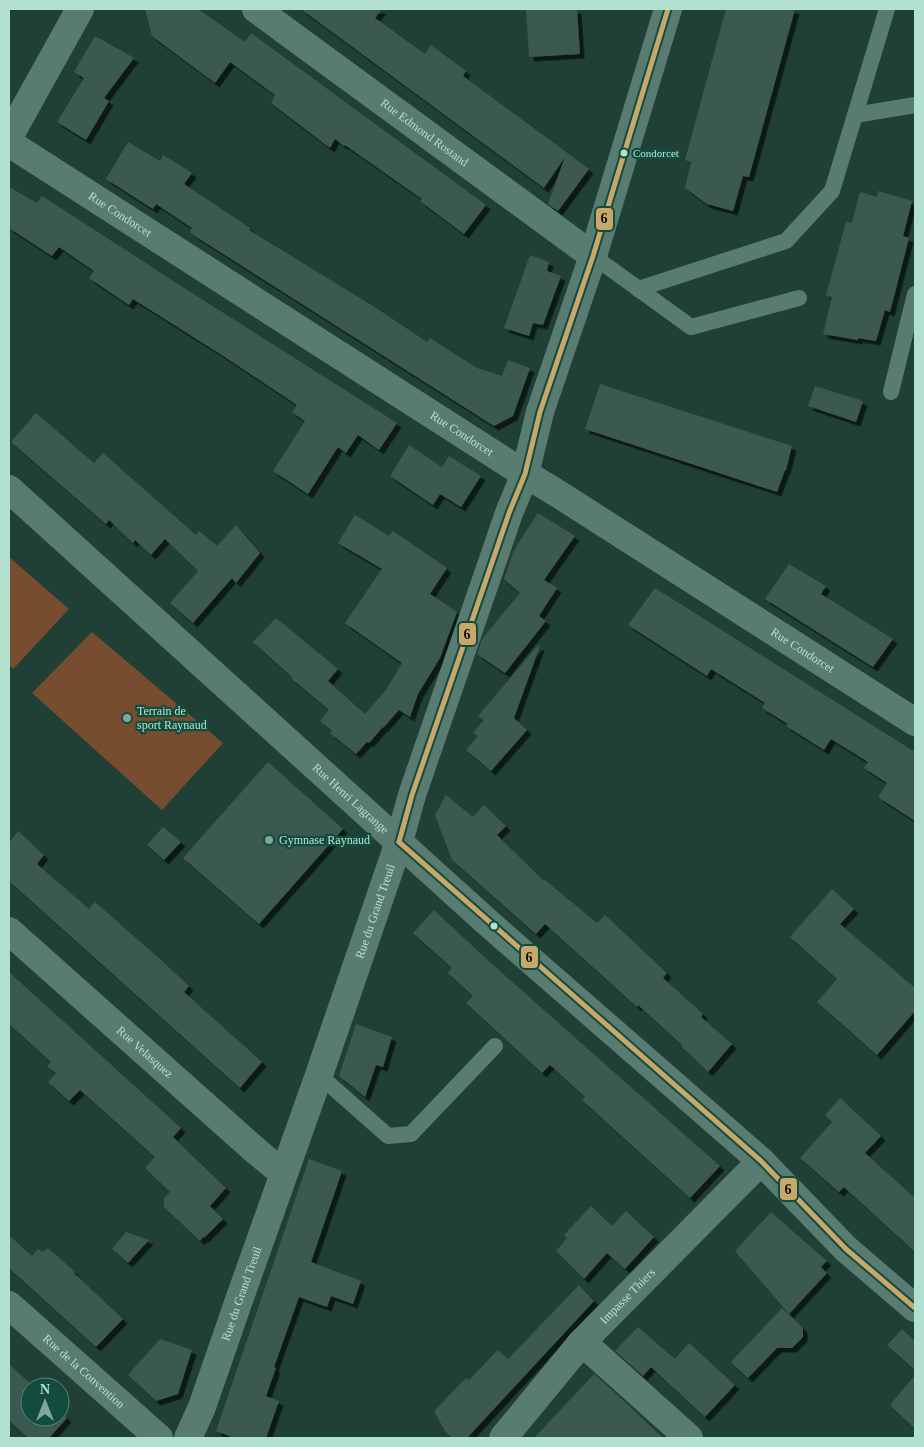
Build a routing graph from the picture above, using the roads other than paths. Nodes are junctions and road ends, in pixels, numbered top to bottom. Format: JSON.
{"nodes":[{"id":1,"x":80,"y":9,"type":"edge"},
{"id":2,"x":256,"y":9,"type":"edge"},
{"id":3,"x":668,"y":9,"type":"edge"},
{"id":4,"x":887,"y":9,"type":"edge"},
{"id":5,"x":915,"y":105,"type":"edge"},
{"id":6,"x":855,"y":115,"type":"junction"},
{"id":7,"x":9,"y":137,"type":"edge"},
{"id":8,"x":9,"y":142,"type":"edge"},
{"id":9,"x":593,"y":256,"type":"junction"},
{"id":10,"x":638,"y":289,"type":"junction"},
{"id":11,"x":915,"y":294,"type":"edge"},
{"id":12,"x":799,"y":298,"type":"dead end"},
{"id":13,"x":891,"y":392,"type":"dead end"},
{"id":14,"x":525,"y":474,"type":"junction"},
{"id":15,"x":9,"y":489,"type":"edge"},
{"id":16,"x":915,"y":722,"type":"edge"},
{"id":17,"x":399,"y":842,"type":"junction"},
{"id":18,"x":9,"y":931,"type":"edge"},
{"id":19,"x":495,"y":1046,"type":"dead end"},
{"id":20,"x":319,"y":1075,"type":"junction"},
{"id":21,"x":761,"y":1161,"type":"junction"},
{"id":22,"x":283,"y":1173,"type":"junction"},
{"id":23,"x":9,"y":1305,"type":"edge"},
{"id":24,"x":915,"y":1308,"type":"edge"},
{"id":25,"x":582,"y":1342,"type":"junction"},
{"id":26,"x":159,"y":1438,"type":"edge"},
{"id":27,"x":188,"y":1438,"type":"edge"},
{"id":28,"x":503,"y":1438,"type":"edge"},
{"id":29,"x":689,"y":1438,"type":"edge"}],
"edges":[{"from":1,"to":7,"type":"street"},
{"from":2,"to":9,"type":"street","name":"Rue Edmond Rostand"},
{"from":3,"to":9,"type":"street","name":"Rue du Grand Treuil"},
{"from":4,"to":6,"type":"lane"},
{"from":5,"to":6,"type":"lane"},
{"from":6,"to":10,"type":"lane"},
{"from":8,"to":14,"type":"street","name":"Rue Condorcet"},
{"from":9,"to":10,"type":"lane"},
{"from":9,"to":14,"type":"street","name":"Rue du Grand Treuil"},
{"from":10,"to":12,"type":"lane"},
{"from":11,"to":13,"type":"lane"},
{"from":14,"to":16,"type":"street","name":"Rue Condorcet"},
{"from":14,"to":17,"type":"street","name":"Rue du Grand Treuil"},
{"from":15,"to":17,"type":"street","name":"Rue Henri Lagrange"},
{"from":17,"to":20,"type":"street","name":"Rue du Grand Treuil"},
{"from":17,"to":21,"type":"street","name":"Rue Henri Lagrange"},
{"from":18,"to":22,"type":"street","name":"Rue Velasquez"},
{"from":19,"to":20,"type":"lane"},
{"from":20,"to":22,"type":"street","name":"Rue du Grand Treuil"},
{"from":21,"to":24,"type":"street","name":"Rue Henri Lagrange"},
{"from":21,"to":25,"type":"street","name":"Impasse Thiers"},
{"from":22,"to":27,"type":"street","name":"Rue du Grand Treuil"},
{"from":23,"to":26,"type":"street","name":"Rue de la Convention"},
{"from":25,"to":28,"type":"street","name":"Impasse Thiers"},
{"from":25,"to":29,"type":"street"}]}
